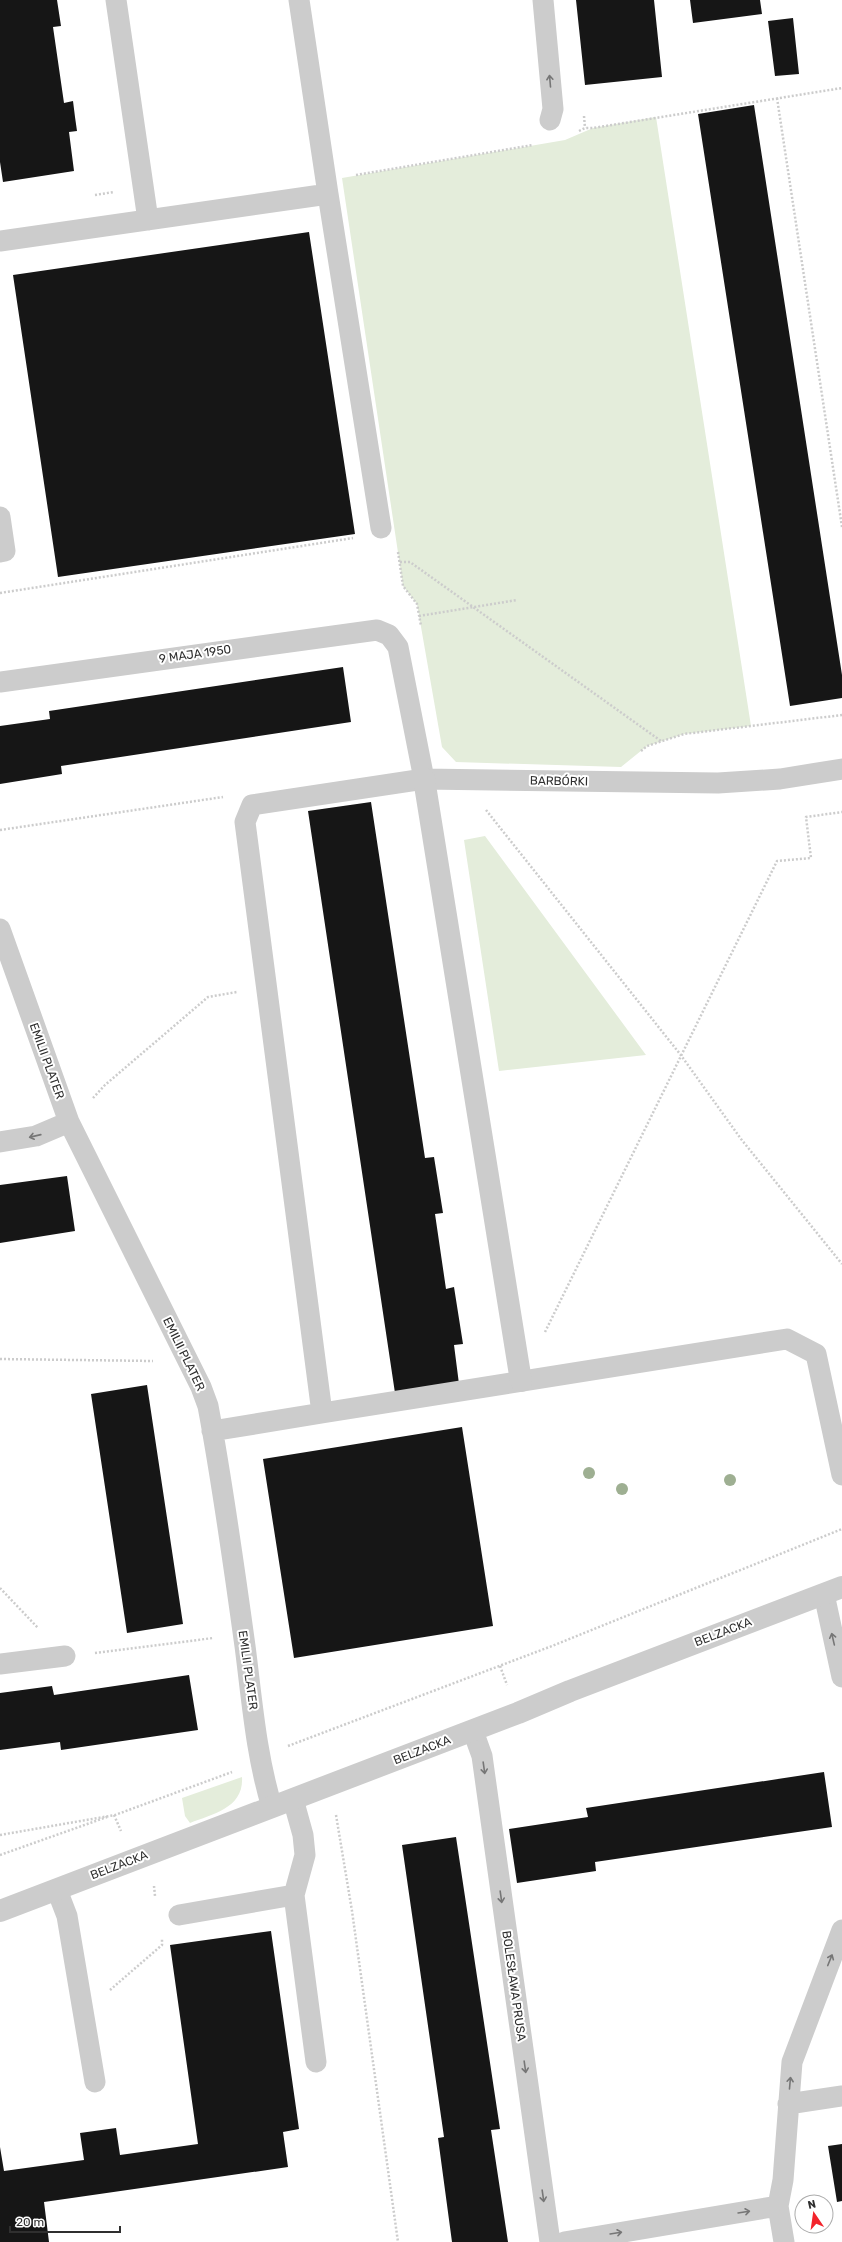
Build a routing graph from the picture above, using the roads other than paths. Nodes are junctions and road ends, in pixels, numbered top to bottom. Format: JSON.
{"nodes":[{"id":1,"x":116,"y":0,"type":"edge"},
{"id":2,"x":299,"y":0,"type":"edge"},
{"id":3,"x":543,"y":0,"type":"edge"},
{"id":4,"x":550,"y":120,"type":"dead end"},
{"id":5,"x":328,"y":194,"type":"junction"},
{"id":6,"x":148,"y":220,"type":"junction"},
{"id":7,"x":0,"y":241,"type":"edge"},
{"id":8,"x":0,"y":516,"type":"edge"},
{"id":9,"x":381,"y":528,"type":"dead end"},
{"id":10,"x":0,"y":552,"type":"edge"},
{"id":11,"x":0,"y":682,"type":"edge"},
{"id":12,"x":842,"y":769,"type":"edge"},
{"id":13,"x":424,"y":779,"type":"junction"},
{"id":14,"x":0,"y":929,"type":"edge"},
{"id":15,"x":68,"y":1122,"type":"junction"},
{"id":16,"x":0,"y":1142,"type":"edge"},
{"id":17,"x":521,"y":1381,"type":"junction"},
{"id":18,"x":322,"y":1413,"type":"junction"},
{"id":19,"x":212,"y":1430,"type":"junction"},
{"id":20,"x":842,"y":1475,"type":"edge"},
{"id":21,"x":833,"y":1590,"type":"edge"},
{"id":22,"x":65,"y":1656,"type":"road end"},
{"id":23,"x":0,"y":1664,"type":"edge"},
{"id":24,"x":842,"y":1677,"type":"edge"},
{"id":25,"x":472,"y":1731,"type":"junction"},
{"id":26,"x":293,"y":1799,"type":"junction"},
{"id":27,"x":272,"y":1807,"type":"junction"},
{"id":28,"x":56,"y":1890,"type":"junction"},
{"id":29,"x":294,"y":1895,"type":"junction"},
{"id":30,"x":0,"y":1912,"type":"edge"},
{"id":31,"x":179,"y":1916,"type":"dead end"},
{"id":32,"x":842,"y":1930,"type":"edge"},
{"id":33,"x":316,"y":2062,"type":"dead end"},
{"id":34,"x":94,"y":2082,"type":"dead end"},
{"id":35,"x":842,"y":2096,"type":"edge"},
{"id":36,"x":788,"y":2104,"type":"junction"},
{"id":37,"x":778,"y":2206,"type":"junction"},
{"id":38,"x":550,"y":2242,"type":"edge"},
{"id":39,"x":564,"y":2242,"type":"edge"},
{"id":40,"x":784,"y":2242,"type":"edge"}],
"edges":[{"from":1,"to":6,"type":"lane"},
{"from":2,"to":5,"type":"lane"},
{"from":4,"to":3,"type":"lane","one_way":true},
{"from":5,"to":6,"type":"lane"},
{"from":5,"to":9,"type":"lane"},
{"from":6,"to":7,"type":"lane"},
{"from":8,"to":10,"type":"lane"},
{"from":11,"to":13,"type":"lane","name":"9 MAJA 1950"},
{"from":12,"to":13,"type":"lane","name":"BARBÓRKI"},
{"from":13,"to":17,"type":"street"},
{"from":13,"to":18,"type":"lane","name":"BARBÓRKI"},
{"from":14,"to":15,"type":"lane","name":"EMILII PLATER"},
{"from":15,"to":16,"type":"lane","one_way":true},
{"from":15,"to":19,"type":"lane","name":"EMILII PLATER"},
{"from":17,"to":18,"type":"lane"},
{"from":17,"to":20,"type":"lane"},
{"from":18,"to":19,"type":"lane"},
{"from":19,"to":27,"type":"lane","name":"EMILII PLATER"},
{"from":24,"to":21,"type":"lane","one_way":true},
{"from":21,"to":25,"type":"street","name":"BELZACKA"},
{"from":22,"to":23,"type":"lane"},
{"from":25,"to":26,"type":"street","name":"BELZACKA"},
{"from":25,"to":38,"type":"lane","name":"BOLESŁAWA PRUSA","one_way":true},
{"from":26,"to":27,"type":"street","name":"BELZACKA"},
{"from":26,"to":29,"type":"lane"},
{"from":27,"to":28,"type":"street","name":"BELZACKA"},
{"from":28,"to":30,"type":"street","name":"BELZACKA"},
{"from":28,"to":34,"type":"lane"},
{"from":29,"to":31,"type":"lane"},
{"from":29,"to":33,"type":"lane"},
{"from":36,"to":32,"type":"lane","one_way":true},
{"from":35,"to":36,"type":"lane"},
{"from":36,"to":37,"type":"lane"},
{"from":39,"to":37,"type":"lane","one_way":true},
{"from":37,"to":40,"type":"lane"}]}
